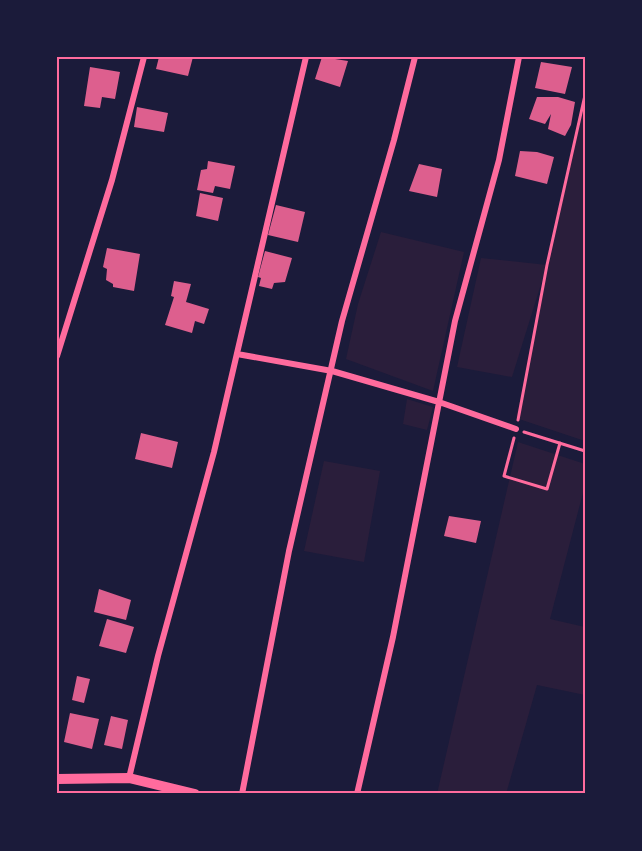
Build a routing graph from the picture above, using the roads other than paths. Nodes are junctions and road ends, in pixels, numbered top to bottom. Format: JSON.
{"nodes":[{"id":1,"x":144,"y":57,"type":"edge"},
{"id":2,"x":306,"y":57,"type":"edge"},
{"id":3,"x":414,"y":57,"type":"edge"},
{"id":4,"x":519,"y":57,"type":"edge"},
{"id":5,"x":237,"y":354,"type":"junction"},
{"id":6,"x":57,"y":356,"type":"edge"},
{"id":7,"x":332,"y":371,"type":"junction"},
{"id":8,"x":439,"y":402,"type":"junction"},
{"id":9,"x":516,"y":429,"type":"road end"},
{"id":10,"x":129,"y":778,"type":"junction"},
{"id":11,"x":57,"y":779,"type":"edge"},
{"id":12,"x":195,"y":794,"type":"edge"},
{"id":13,"x":242,"y":794,"type":"edge"},
{"id":14,"x":357,"y":794,"type":"edge"}],
"edges":[{"from":1,"to":6,"type":"street"},
{"from":2,"to":5,"type":"street"},
{"from":3,"to":7,"type":"street"},
{"from":4,"to":8,"type":"street"},
{"from":5,"to":7,"type":"street"},
{"from":5,"to":10,"type":"street"},
{"from":7,"to":8,"type":"street"},
{"from":7,"to":13,"type":"street"},
{"from":8,"to":9,"type":"street"},
{"from":8,"to":14,"type":"street"},
{"from":10,"to":11,"type":"street"},
{"from":10,"to":12,"type":"street"}]}
